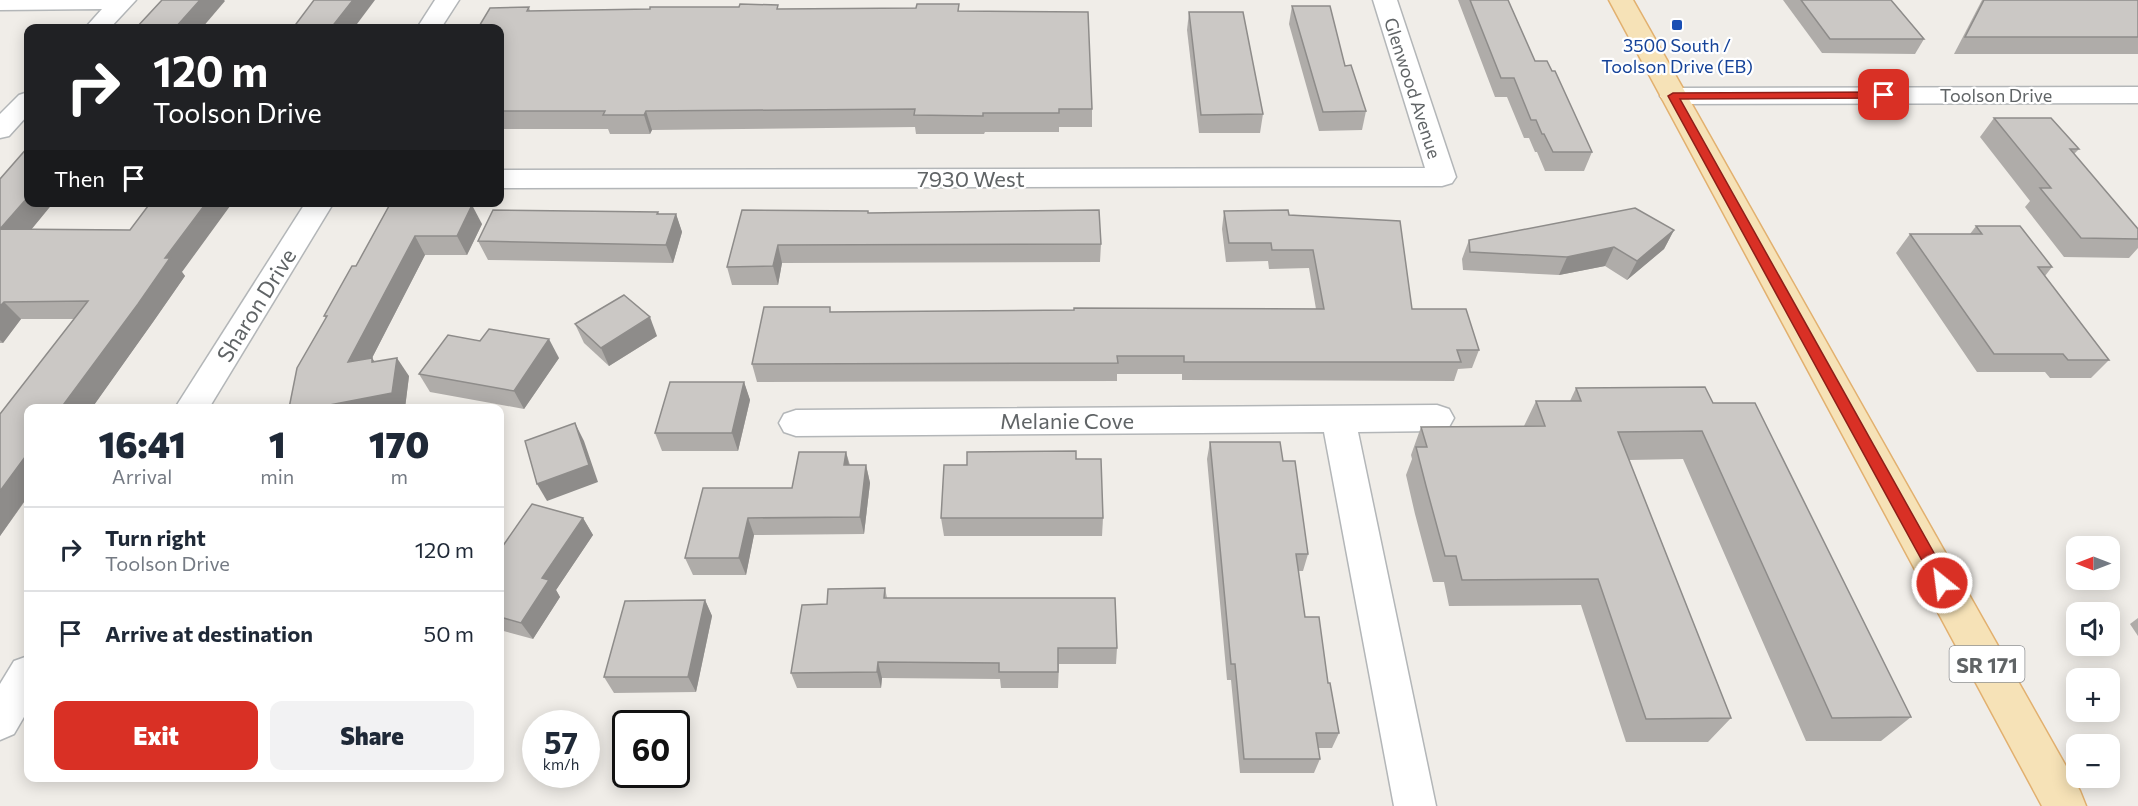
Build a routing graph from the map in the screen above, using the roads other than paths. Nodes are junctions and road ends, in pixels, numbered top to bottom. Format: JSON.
{"nodes":[{"id":1,"x":447,"y":0,"type":"edge"},
{"id":2,"x":1385,"y":0,"type":"edge"},
{"id":3,"x":1621,"y":0,"type":"edge"},
{"id":4,"x":123,"y":1,"type":"edge"},
{"id":5,"x":0,"y":3,"type":"edge"},
{"id":6,"x":101,"y":24,"type":"edge"},
{"id":7,"x":432,"y":24,"type":"edge"},
{"id":8,"x":2138,"y":95,"type":"edge"},
{"id":9,"x":1673,"y":96,"type":"junction"},
{"id":10,"x":24,"y":104,"type":"edge"},
{"id":11,"x":0,"y":130,"type":"edge"},
{"id":12,"x":1442,"y":177,"type":"joint"},
{"id":13,"x":504,"y":179,"type":"edge"},
{"id":14,"x":317,"y":207,"type":"edge"},
{"id":15,"x":194,"y":404,"type":"edge"},
{"id":16,"x":1437,"y":418,"type":"dead end"},
{"id":17,"x":1339,"y":420,"type":"junction"},
{"id":18,"x":796,"y":423,"type":"dead end"},
{"id":19,"x":24,"y":681,"type":"edge"},
{"id":20,"x":0,"y":721,"type":"edge"},
{"id":21,"x":1415,"y":806,"type":"edge"},
{"id":22,"x":2065,"y":806,"type":"edge"}],
"edges":[{"from":1,"to":7,"type":"street"},
{"from":2,"to":12,"type":"street","name":"Glenwood Avenue"},
{"from":3,"to":9,"type":"main road","number":"SR 171"},
{"from":4,"to":5,"type":"street"},
{"from":4,"to":6,"type":"street"},
{"from":8,"to":9,"type":"street","name":"Toolson Drive"},
{"from":9,"to":22,"type":"main road","number":"SR 171"},
{"from":10,"to":11,"type":"street"},
{"from":12,"to":13,"type":"street","name":"7930 West"},
{"from":14,"to":15,"type":"street","name":"Sharon Drive"},
{"from":16,"to":17,"type":"street","name":"Melanie Cove"},
{"from":17,"to":18,"type":"street","name":"Melanie Cove"},
{"from":17,"to":21,"type":"street"},
{"from":19,"to":20,"type":"street"}]}
